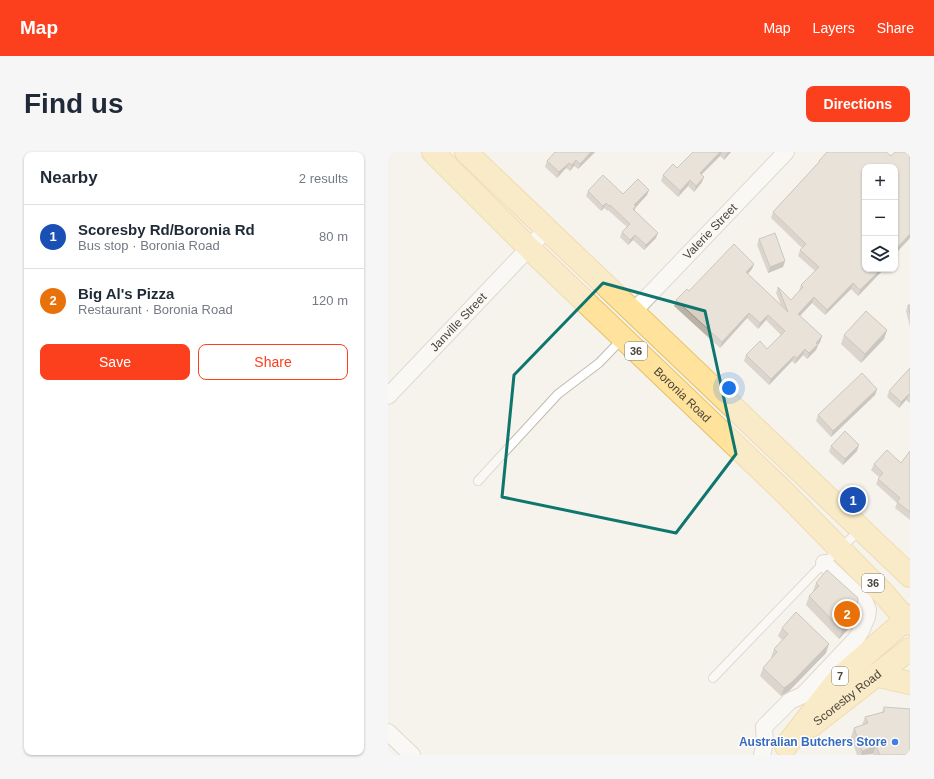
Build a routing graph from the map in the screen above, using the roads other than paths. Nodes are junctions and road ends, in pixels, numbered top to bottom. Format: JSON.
{"nodes":[{"id":1,"x":433,"y":152,"type":"edge"},
{"id":2,"x":466,"y":152,"type":"edge"},
{"id":3,"x":786,"y":152,"type":"edge"},
{"id":4,"x":547,"y":229,"type":"junction"},
{"id":5,"x":529,"y":248,"type":"junction"},
{"id":6,"x":634,"y":311,"type":"junction"},
{"id":7,"x":623,"y":338,"type":"junction"},
{"id":8,"x":388,"y":396,"type":"edge"},
{"id":9,"x":478,"y":481,"type":"dead end"},
{"id":10,"x":862,"y":528,"type":"junction"},
{"id":11,"x":840,"y":548,"type":"junction"},
{"id":12,"x":889,"y":555,"type":"junction"},
{"id":13,"x":824,"y":563,"type":"junction"},
{"id":14,"x":910,"y":564,"type":"edge"},
{"id":15,"x":910,"y":576,"type":"edge"},
{"id":16,"x":909,"y":619,"type":"edge"},
{"id":17,"x":910,"y":649,"type":"edge"},
{"id":18,"x":875,"y":675,"type":"junction"},
{"id":19,"x":713,"y":678,"type":"dead end"},
{"id":20,"x":910,"y":683,"type":"edge"},
{"id":21,"x":388,"y":732,"type":"edge"},
{"id":22,"x":781,"y":750,"type":"edge"},
{"id":23,"x":412,"y":755,"type":"edge"},
{"id":24,"x":762,"y":755,"type":"edge"}],
"edges":[{"from":1,"to":5,"type":"main road","name":"Boronia Road","number":"36"},
{"from":2,"to":4,"type":"main road","number":"36"},
{"from":3,"to":6,"type":"street","name":"Valerie Street"},
{"from":4,"to":5,"type":"street","name":"Janville Street"},
{"from":4,"to":6,"type":"main road","number":"36"},
{"from":5,"to":7,"type":"main road","name":"Boronia Road","number":"36"},
{"from":5,"to":8,"type":"street","name":"Janville Street"},
{"from":6,"to":10,"type":"main road","number":"36"},
{"from":7,"to":9,"type":"lane"},
{"from":7,"to":11,"type":"main road","name":"Boronia Road","number":"36"},
{"from":10,"to":11,"type":"lane"},
{"from":10,"to":12,"type":"main road","number":"36"},
{"from":11,"to":13,"type":"lane"},
{"from":11,"to":16,"type":"main road","name":"Boronia Road","number":"36"},
{"from":12,"to":14,"type":"main road"},
{"from":12,"to":15,"type":"main road","number":"36"},
{"from":13,"to":19,"type":"lane"},
{"from":13,"to":24,"type":"street"},
{"from":16,"to":22,"type":"main road","name":"Scoresby Road","number":"7"},
{"from":17,"to":18,"type":"main road","name":"Scoresby Road","number":"7"},
{"from":18,"to":20,"type":"main road"},
{"from":18,"to":22,"type":"main road","name":"Scoresby Road","number":"7"},
{"from":21,"to":23,"type":"street"}]}
